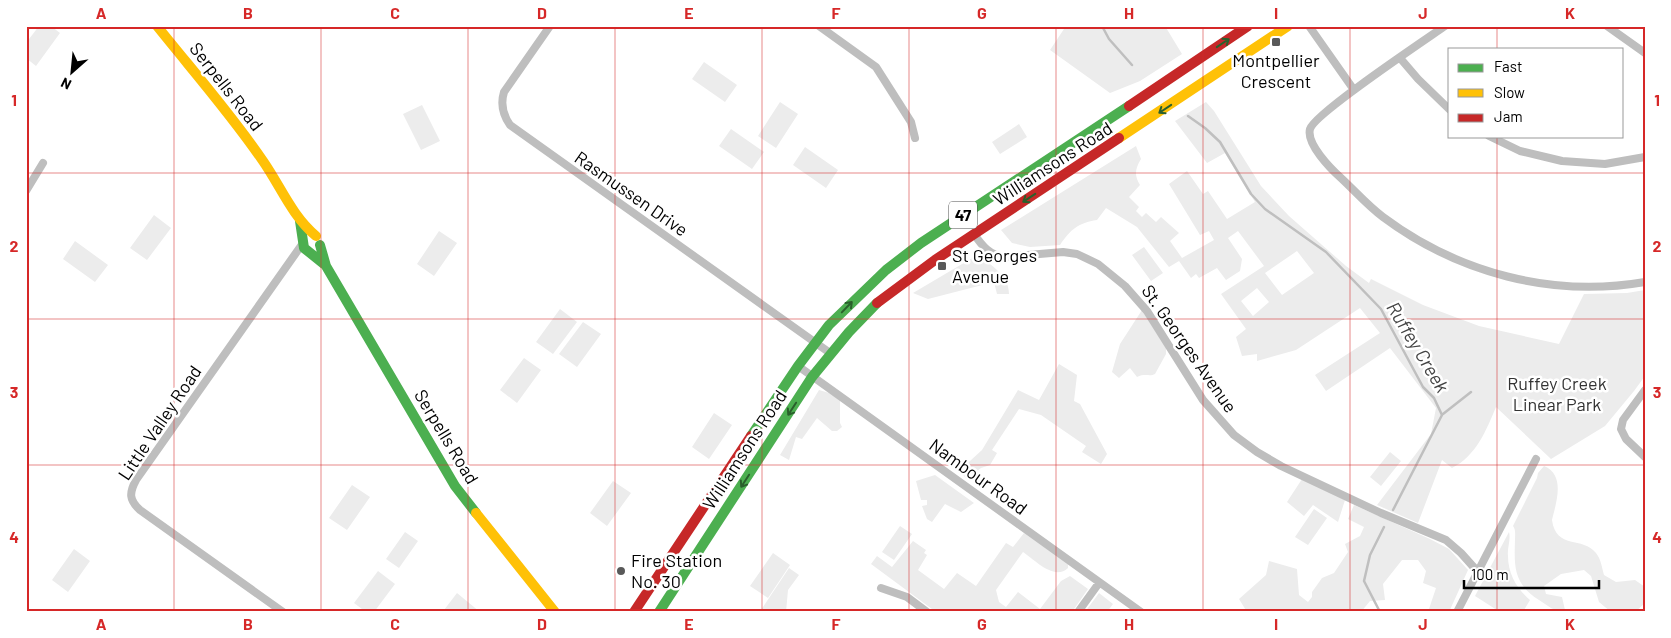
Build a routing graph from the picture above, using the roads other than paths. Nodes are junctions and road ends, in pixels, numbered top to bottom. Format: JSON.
{"nodes":[{"id":1,"x":157,"y":26,"type":"edge"},
{"id":2,"x":550,"y":26,"type":"edge"},
{"id":3,"x":819,"y":26,"type":"edge"},
{"id":4,"x":1248,"y":26,"type":"edge"},
{"id":5,"x":1288,"y":26,"type":"edge"},
{"id":6,"x":1309,"y":26,"type":"edge"},
{"id":7,"x":1445,"y":26,"type":"edge"},
{"id":8,"x":1607,"y":26,"type":"edge"},
{"id":9,"x":1645,"y":53,"type":"edge"},
{"id":10,"x":1400,"y":58,"type":"junction"},
{"id":11,"x":1354,"y":90,"type":"junction"},
{"id":12,"x":1448,"y":108,"type":"edge"},
{"id":13,"x":915,"y":138,"type":"dead end"},
{"id":14,"x":1493,"y":138,"type":"edge"},
{"id":15,"x":1645,"y":157,"type":"edge"},
{"id":16,"x":43,"y":164,"type":"dead end"},
{"id":17,"x":26,"y":191,"type":"edge"},
{"id":18,"x":300,"y":220,"type":"junction"},
{"id":19,"x":974,"y":234,"type":"junction"},
{"id":20,"x":318,"y":241,"type":"junction"},
{"id":21,"x":306,"y":247,"type":"junction"},
{"id":22,"x":326,"y":266,"type":"junction"},
{"id":23,"x":1645,"y":282,"type":"edge"},
{"id":24,"x":815,"y":343,"type":"junction"},
{"id":25,"x":830,"y":353,"type":"junction"},
{"id":26,"x":798,"y":366,"type":"junction"},
{"id":27,"x":812,"y":377,"type":"junction"},
{"id":28,"x":1645,"y":390,"type":"edge"},
{"id":29,"x":1645,"y":457,"type":"edge"},
{"id":30,"x":1536,"y":459,"type":"dead end"},
{"id":31,"x":678,"y":546,"type":"junction"},
{"id":32,"x":694,"y":558,"type":"junction"},
{"id":33,"x":1478,"y":572,"type":"junction"},
{"id":34,"x":1099,"y":582,"type":"junction"},
{"id":35,"x":881,"y":588,"type":"dead end"},
{"id":36,"x":283,"y":612,"type":"edge"},
{"id":37,"x":556,"y":612,"type":"edge"},
{"id":38,"x":634,"y":612,"type":"edge"},
{"id":39,"x":659,"y":612,"type":"edge"},
{"id":40,"x":927,"y":612,"type":"edge"},
{"id":41,"x":1078,"y":612,"type":"edge"},
{"id":42,"x":1140,"y":612,"type":"edge"},
{"id":43,"x":1457,"y":612,"type":"edge"}],
"edges":[{"from":1,"to":18,"type":"main road","name":"Serpells Road"},
{"from":2,"to":24,"type":"street","name":"Rasmussen Drive"},
{"from":3,"to":13,"type":"street"},
{"from":24,"to":4,"type":"main road","name":"Williamsons Road","number":"47","one_way":true},
{"from":5,"to":19,"type":"main road","name":"Williamsons Road","number":"47","one_way":true},
{"from":6,"to":11,"type":"street"},
{"from":7,"to":10,"type":"street"},
{"from":8,"to":9,"type":"street"},
{"from":10,"to":11,"type":"street"},
{"from":10,"to":12,"type":"street"},
{"from":11,"to":23,"type":"street"},
{"from":14,"to":15,"type":"street"},
{"from":16,"to":17,"type":"street"},
{"from":18,"to":20,"type":"main road","name":"Serpells Road"},
{"from":18,"to":21,"type":"main road","name":"Serpells Road"},
{"from":19,"to":25,"type":"main road","name":"Williamsons Road","number":"47"},
{"from":19,"to":33,"type":"street","name":"St. Georges Avenue"},
{"from":20,"to":21,"type":"main road"},
{"from":20,"to":21,"type":"main road"},
{"from":20,"to":22,"type":"main road","name":"Serpells Road"},
{"from":21,"to":22,"type":"main road","name":"Serpells Road"},
{"from":21,"to":36,"type":"street","name":"Little Valley Road"},
{"from":22,"to":37,"type":"main road","name":"Serpells Road"},
{"from":24,"to":25,"type":"street","name":"Rasmussen Drive"},
{"from":24,"to":26,"type":"main road","name":"Williamsons Road","number":"47"},
{"from":25,"to":27,"type":"main road","name":"Williamsons Road","number":"47"},
{"from":26,"to":27,"type":"street","name":"Nambour Road"},
{"from":26,"to":31,"type":"main road","name":"Williamsons Road","number":"47"},
{"from":27,"to":32,"type":"main road","name":"Williamsons Road","number":"47","one_way":true},
{"from":27,"to":34,"type":"street","name":"Nambour Road"},
{"from":28,"to":29,"type":"street"},
{"from":30,"to":33,"type":"street"},
{"from":31,"to":32,"type":"main road"},
{"from":31,"to":38,"type":"main road","name":"Williamsons Road","number":"47"},
{"from":32,"to":39,"type":"main road","name":"Williamsons Road","number":"47"},
{"from":33,"to":43,"type":"street"},
{"from":34,"to":41,"type":"street"},
{"from":34,"to":42,"type":"street","name":"Nambour Road"},
{"from":35,"to":40,"type":"street"}]}
